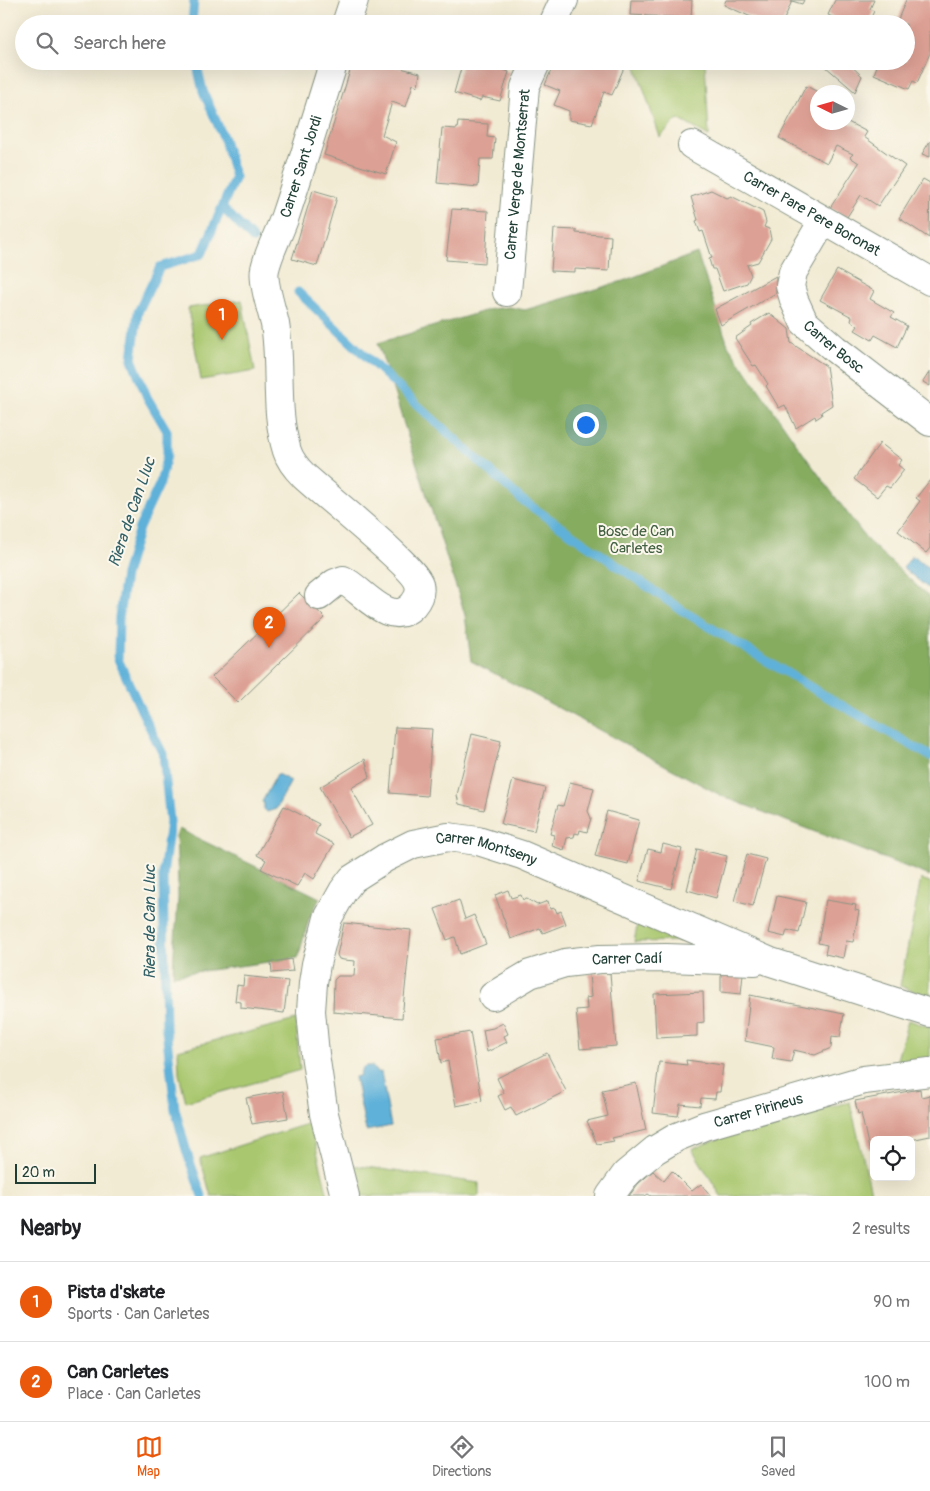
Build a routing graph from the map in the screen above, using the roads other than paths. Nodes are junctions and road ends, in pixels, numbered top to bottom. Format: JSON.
{"nodes":[{"id":1,"x":354,"y":0,"type":"edge"},
{"id":2,"x":564,"y":0,"type":"edge"},
{"id":3,"x":349,"y":15,"type":"edge"},
{"id":4,"x":557,"y":15,"type":"edge"},
{"id":5,"x":331,"y":70,"type":"edge"},
{"id":6,"x":533,"y":70,"type":"edge"},
{"id":7,"x":692,"y":145,"type":"dead end"},
{"id":8,"x":823,"y":220,"type":"junction"},
{"id":9,"x":930,"y":281,"type":"edge"},
{"id":10,"x":507,"y":292,"type":"dead end"},
{"id":11,"x":930,"y":422,"type":"edge"},
{"id":12,"x":319,"y":596,"type":"dead end"},
{"id":13,"x":771,"y":962,"type":"junction"},
{"id":14,"x":493,"y":996,"type":"dead end"},
{"id":15,"x":930,"y":1013,"type":"edge"},
{"id":16,"x":930,"y":1072,"type":"edge"},
{"id":17,"x":345,"y":1196,"type":"edge"},
{"id":18,"x":610,"y":1196,"type":"edge"}],
"edges":[{"from":1,"to":3,"type":"street"},
{"from":2,"to":4,"type":"street"},
{"from":5,"to":12,"type":"street","name":"Carrer Sant Jordi"},
{"from":6,"to":10,"type":"street","name":"Carrer Verge de Montserrat"},
{"from":7,"to":8,"type":"street","name":"Carrer Pare Pere Boronat"},
{"from":8,"to":9,"type":"street","name":"Carrer Pare Pere Boronat"},
{"from":8,"to":11,"type":"street","name":"Carrer Bosc"},
{"from":13,"to":14,"type":"street","name":"Carrer Cadí"},
{"from":13,"to":15,"type":"street","name":"Carrer Montseny"},
{"from":13,"to":17,"type":"street","name":"Carrer Montseny"},
{"from":16,"to":18,"type":"street","name":"Carrer Pirineus"}]}
